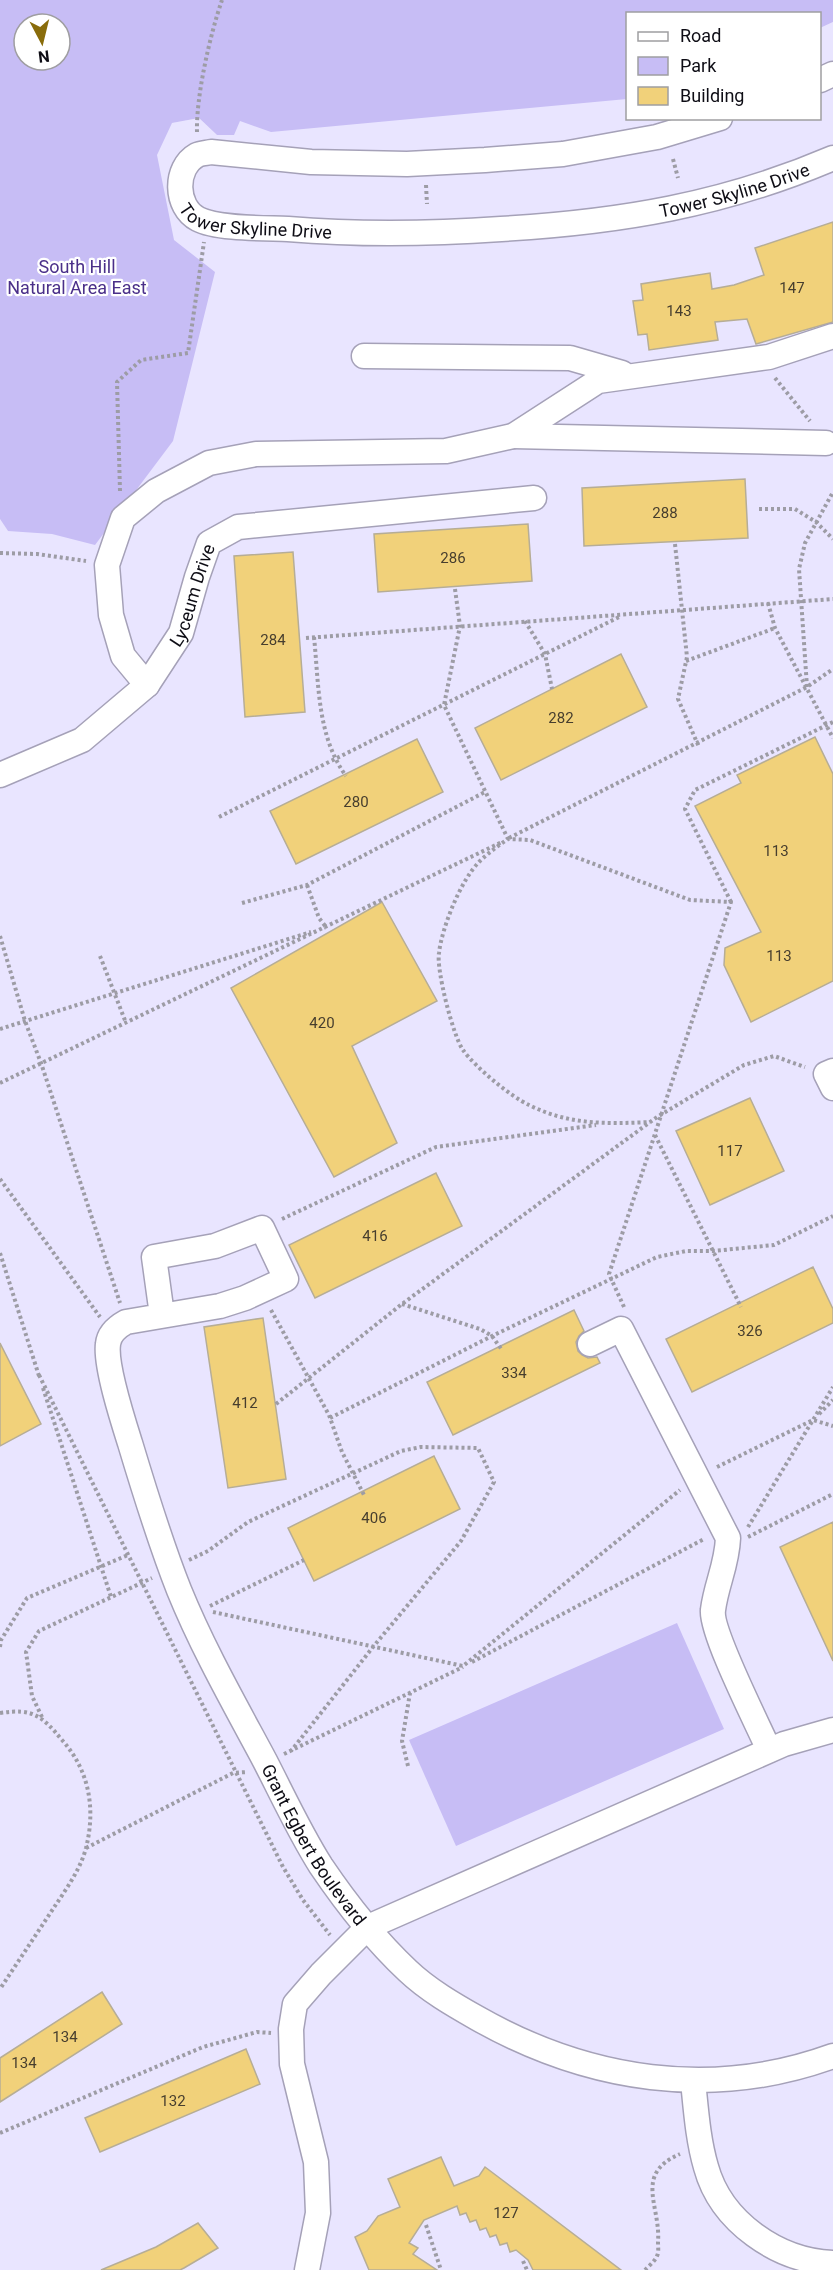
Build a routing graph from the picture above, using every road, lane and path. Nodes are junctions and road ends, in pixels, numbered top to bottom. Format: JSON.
{"nodes":[{"id":1,"x":222,"y":0,"type":"edge"},
{"id":2,"x":713,"y":120,"type":"edge"},
{"id":3,"x":198,"y":154,"type":"junction"},
{"id":4,"x":833,"y":158,"type":"edge"},
{"id":5,"x":673,"y":159,"type":"dead end"},
{"id":6,"x":678,"y":178,"type":"dead end"},
{"id":7,"x":426,"y":185,"type":"dead end"},
{"id":8,"x":427,"y":204,"type":"dead end"},
{"id":9,"x":207,"y":224,"type":"junction"},
{"id":10,"x":833,"y":336,"type":"edge"},
{"id":11,"x":364,"y":356,"type":"dead end"},
{"id":12,"x":759,"y":359,"type":"junction"},
{"id":13,"x":633,"y":376,"type":"junction"},
{"id":14,"x":513,"y":436,"type":"junction"},
{"id":15,"x":826,"y":443,"type":"joint"},
{"id":16,"x":833,"y":492,"type":"edge"},
{"id":17,"x":120,"y":496,"type":"dead end"},
{"id":18,"x":534,"y":498,"type":"dead end"},
{"id":19,"x":759,"y":509,"type":"dead end"},
{"id":20,"x":816,"y":522,"type":"junction"},
{"id":21,"x":833,"y":540,"type":"edge"},
{"id":22,"x":675,"y":544,"type":"dead end"},
{"id":23,"x":0,"y":553,"type":"edge"},
{"id":24,"x":107,"y":565,"type":"junction"},
{"id":25,"x":455,"y":589,"type":"dead end"},
{"id":26,"x":833,"y":599,"type":"edge"},
{"id":27,"x":801,"y":601,"type":"junction"},
{"id":28,"x":768,"y":603,"type":"junction"},
{"id":29,"x":682,"y":610,"type":"junction"},
{"id":30,"x":624,"y":614,"type":"junction"},
{"id":31,"x":525,"y":621,"type":"junction"},
{"id":32,"x":460,"y":626,"type":"junction"},
{"id":33,"x":775,"y":628,"type":"junction"},
{"id":34,"x":314,"y":637,"type":"junction"},
{"id":35,"x":306,"y":638,"type":"dead end"},
{"id":36,"x":545,"y":654,"type":"junction"},
{"id":37,"x":686,"y":661,"type":"junction"},
{"id":38,"x":833,"y":669,"type":"edge"},
{"id":39,"x":147,"y":685,"type":"junction"},
{"id":40,"x":807,"y":687,"type":"junction"},
{"id":41,"x":552,"y":689,"type":"dead end"},
{"id":42,"x":444,"y":705,"type":"junction"},
{"id":43,"x":833,"y":722,"type":"edge"},
{"id":44,"x":827,"y":726,"type":"junction"},
{"id":45,"x":833,"y":738,"type":"edge"},
{"id":46,"x":696,"y":742,"type":"junction"},
{"id":47,"x":699,"y":747,"type":"dead end"},
{"id":48,"x":334,"y":760,"type":"junction"},
{"id":49,"x":0,"y":775,"type":"edge"},
{"id":50,"x":346,"y":776,"type":"dead end"},
{"id":51,"x":486,"y":792,"type":"junction"},
{"id":52,"x":219,"y":817,"type":"dead end"},
{"id":53,"x":508,"y":839,"type":"junction"},
{"id":54,"x":307,"y":885,"type":"junction"},
{"id":55,"x":731,"y":902,"type":"junction"},
{"id":56,"x":242,"y":903,"type":"dead end"},
{"id":57,"x":326,"y":927,"type":"junction"},
{"id":58,"x":0,"y":936,"type":"edge"},
{"id":59,"x":100,"y":956,"type":"dead end"},
{"id":60,"x":114,"y":993,"type":"junction"},
{"id":61,"x":25,"y":1021,"type":"junction"},
{"id":62,"x":126,"y":1023,"type":"junction"},
{"id":63,"x":0,"y":1029,"type":"edge"},
{"id":64,"x":41,"y":1063,"type":"junction"},
{"id":65,"x":831,"y":1078,"type":"edge"},
{"id":66,"x":0,"y":1083,"type":"edge"},
{"id":67,"x":661,"y":1114,"type":"junction"},
{"id":68,"x":650,"y":1122,"type":"junction"},
{"id":69,"x":603,"y":1124,"type":"junction"},
{"id":70,"x":654,"y":1135,"type":"junction"},
{"id":71,"x":0,"y":1179,"type":"edge"},
{"id":72,"x":833,"y":1216,"type":"edge"},
{"id":73,"x":262,"y":1228,"type":"junction"},
{"id":74,"x":713,"y":1251,"type":"junction"},
{"id":75,"x":0,"y":1253,"type":"edge"},
{"id":76,"x":611,"y":1278,"type":"junction"},
{"id":77,"x":261,"y":1291,"type":"junction"},
{"id":78,"x":402,"y":1304,"type":"junction"},
{"id":79,"x":741,"y":1307,"type":"dead end"},
{"id":80,"x":162,"y":1315,"type":"junction"},
{"id":81,"x":120,"y":1327,"type":"junction"},
{"id":82,"x":621,"y":1329,"type":"junction"},
{"id":83,"x":492,"y":1336,"type":"junction"},
{"id":84,"x":590,"y":1344,"type":"dead end"},
{"id":85,"x":502,"y":1350,"type":"dead end"},
{"id":86,"x":39,"y":1375,"type":"junction"},
{"id":87,"x":309,"y":1378,"type":"junction"},
{"id":88,"x":833,"y":1387,"type":"edge"},
{"id":89,"x":833,"y":1400,"type":"edge"},
{"id":90,"x":276,"y":1404,"type":"dead end"},
{"id":91,"x":330,"y":1418,"type":"junction"},
{"id":92,"x":813,"y":1420,"type":"junction"},
{"id":93,"x":833,"y":1426,"type":"edge"},
{"id":94,"x":352,"y":1472,"type":"junction"},
{"id":95,"x":697,"y":1477,"type":"junction"},
{"id":96,"x":833,"y":1494,"type":"edge"},
{"id":97,"x":364,"y":1496,"type":"dead end"},
{"id":98,"x":730,"y":1540,"type":"junction"},
{"id":99,"x":128,"y":1555,"type":"junction"},
{"id":100,"x":304,"y":1560,"type":"dead end"},
{"id":101,"x":101,"y":1567,"type":"junction"},
{"id":102,"x":171,"y":1569,"type":"junction"},
{"id":103,"x":142,"y":1582,"type":"junction"},
{"id":104,"x":111,"y":1597,"type":"junction"},
{"id":105,"x":0,"y":1647,"type":"edge"},
{"id":106,"x":373,"y":1647,"type":"junction"},
{"id":107,"x":463,"y":1666,"type":"junction"},
{"id":108,"x":411,"y":1692,"type":"junction"},
{"id":109,"x":0,"y":1713,"type":"edge"},
{"id":110,"x":42,"y":1717,"type":"junction"},
{"id":111,"x":833,"y":1730,"type":"edge"},
{"id":112,"x":769,"y":1750,"type":"junction"},
{"id":113,"x":291,"y":1751,"type":"junction"},
{"id":114,"x":266,"y":1763,"type":"junction"},
{"id":115,"x":408,"y":1766,"type":"dead end"},
{"id":116,"x":237,"y":1773,"type":"junction"},
{"id":117,"x":86,"y":1848,"type":"junction"},
{"id":118,"x":368,"y":1927,"type":"junction"},
{"id":119,"x":344,"y":1951,"type":"junction"},
{"id":120,"x":0,"y":1989,"type":"edge"},
{"id":121,"x":291,"y":2035,"type":"junction"},
{"id":122,"x":833,"y":2056,"type":"edge"},
{"id":123,"x":693,"y":2081,"type":"junction"},
{"id":124,"x":0,"y":2133,"type":"edge"},
{"id":125,"x":701,"y":2146,"type":"junction"},
{"id":126,"x":426,"y":2225,"type":"dead end"},
{"id":127,"x":524,"y":2261,"type":"dead end"},
{"id":128,"x":833,"y":2263,"type":"edge"},
{"id":129,"x":306,"y":2270,"type":"edge"},
{"id":130,"x":441,"y":2270,"type":"edge"},
{"id":131,"x":527,"y":2270,"type":"edge"},
{"id":132,"x":645,"y":2270,"type":"edge"}],
"edges":[{"from":1,"to":3,"type":"path"},
{"from":2,"to":3,"type":"street"},
{"from":3,"to":9,"type":"street","name":"Tower Skyline Drive"},
{"from":4,"to":9,"type":"street","name":"Tower Skyline Drive"},
{"from":5,"to":6,"type":"path"},
{"from":7,"to":8,"type":"path"},
{"from":9,"to":17,"type":"path"},
{"from":10,"to":12,"type":"street"},
{"from":11,"to":13,"type":"street"},
{"from":12,"to":13,"type":"street"},
{"from":12,"to":15,"type":"path"},
{"from":13,"to":14,"type":"street"},
{"from":14,"to":15,"type":"street"},
{"from":14,"to":24,"type":"street"},
{"from":16,"to":20,"type":"path"},
{"from":18,"to":39,"type":"street","name":"Lyceum Drive"},
{"from":19,"to":20,"type":"path"},
{"from":20,"to":21,"type":"path"},
{"from":20,"to":27,"type":"path"},
{"from":22,"to":29,"type":"path"},
{"from":23,"to":24,"type":"path"},
{"from":24,"to":39,"type":"street"},
{"from":25,"to":32,"type":"path"},
{"from":26,"to":27,"type":"path"},
{"from":27,"to":28,"type":"path"},
{"from":27,"to":40,"type":"path"},
{"from":28,"to":29,"type":"path"},
{"from":28,"to":33,"type":"path"},
{"from":29,"to":30,"type":"path"},
{"from":29,"to":37,"type":"path"},
{"from":30,"to":31,"type":"path"},
{"from":30,"to":36,"type":"path"},
{"from":31,"to":32,"type":"path"},
{"from":31,"to":36,"type":"path"},
{"from":32,"to":34,"type":"path"},
{"from":32,"to":42,"type":"path"},
{"from":33,"to":37,"type":"path"},
{"from":33,"to":40,"type":"path"},
{"from":34,"to":35,"type":"path"},
{"from":34,"to":48,"type":"path"},
{"from":36,"to":41,"type":"path"},
{"from":36,"to":42,"type":"path"},
{"from":37,"to":46,"type":"path"},
{"from":38,"to":40,"type":"path"},
{"from":39,"to":49,"type":"street","name":"Lyceum Drive"},
{"from":40,"to":44,"type":"path"},
{"from":40,"to":46,"type":"path"},
{"from":42,"to":48,"type":"path"},
{"from":42,"to":51,"type":"path"},
{"from":43,"to":44,"type":"path"},
{"from":44,"to":45,"type":"path"},
{"from":44,"to":55,"type":"path"},
{"from":46,"to":47,"type":"path"},
{"from":46,"to":53,"type":"path"},
{"from":48,"to":50,"type":"path"},
{"from":48,"to":52,"type":"path"},
{"from":51,"to":53,"type":"path"},
{"from":51,"to":54,"type":"path"},
{"from":53,"to":55,"type":"path"},
{"from":53,"to":57,"type":"path"},
{"from":53,"to":69,"type":"path"},
{"from":54,"to":56,"type":"path"},
{"from":54,"to":57,"type":"path"},
{"from":55,"to":67,"type":"path"},
{"from":57,"to":60,"type":"path"},
{"from":57,"to":62,"type":"path"},
{"from":58,"to":61,"type":"path"},
{"from":59,"to":60,"type":"path"},
{"from":60,"to":61,"type":"path"},
{"from":60,"to":62,"type":"path"},
{"from":61,"to":63,"type":"path"},
{"from":61,"to":64,"type":"path"},
{"from":62,"to":64,"type":"path"},
{"from":64,"to":66,"type":"path"},
{"from":64,"to":81,"type":"path"},
{"from":65,"to":67,"type":"path"},
{"from":67,"to":68,"type":"path"},
{"from":67,"to":70,"type":"path"},
{"from":68,"to":69,"type":"path"},
{"from":68,"to":78,"type":"path"},
{"from":69,"to":73,"type":"path"},
{"from":70,"to":74,"type":"path"},
{"from":70,"to":76,"type":"path"},
{"from":71,"to":81,"type":"path"},
{"from":72,"to":74,"type":"path"},
{"from":73,"to":77,"type":"street"},
{"from":73,"to":80,"type":"street"},
{"from":74,"to":76,"type":"path"},
{"from":74,"to":79,"type":"path"},
{"from":75,"to":86,"type":"path"},
{"from":76,"to":82,"type":"path"},
{"from":76,"to":83,"type":"path"},
{"from":77,"to":80,"type":"street"},
{"from":77,"to":87,"type":"path"},
{"from":78,"to":83,"type":"path"},
{"from":78,"to":87,"type":"path"},
{"from":80,"to":81,"type":"street"},
{"from":81,"to":102,"type":"street","name":"Grant Egbert Boulevard"},
{"from":82,"to":84,"type":"street"},
{"from":82,"to":95,"type":"street"},
{"from":83,"to":85,"type":"path"},
{"from":83,"to":91,"type":"path"},
{"from":86,"to":99,"type":"path"},
{"from":86,"to":101,"type":"path"},
{"from":87,"to":90,"type":"path"},
{"from":87,"to":91,"type":"path"},
{"from":88,"to":92,"type":"path"},
{"from":89,"to":92,"type":"path"},
{"from":91,"to":94,"type":"path"},
{"from":92,"to":93,"type":"path"},
{"from":92,"to":95,"type":"path"},
{"from":92,"to":98,"type":"path"},
{"from":94,"to":97,"type":"path"},
{"from":94,"to":102,"type":"path"},
{"from":94,"to":106,"type":"path"},
{"from":95,"to":98,"type":"street"},
{"from":95,"to":107,"type":"path"},
{"from":96,"to":98,"type":"path"},
{"from":98,"to":107,"type":"path"},
{"from":98,"to":112,"type":"street"},
{"from":99,"to":101,"type":"path"},
{"from":99,"to":103,"type":"path"},
{"from":100,"to":106,"type":"path"},
{"from":101,"to":104,"type":"path"},
{"from":101,"to":105,"type":"path"},
{"from":102,"to":103,"type":"path"},
{"from":102,"to":114,"type":"street","name":"Grant Egbert Boulevard"},
{"from":103,"to":104,"type":"path"},
{"from":103,"to":116,"type":"path"},
{"from":104,"to":110,"type":"path"},
{"from":106,"to":107,"type":"path"},
{"from":106,"to":113,"type":"path"},
{"from":107,"to":108,"type":"path"},
{"from":108,"to":113,"type":"path"},
{"from":108,"to":115,"type":"path"},
{"from":109,"to":110,"type":"path"},
{"from":110,"to":117,"type":"path"},
{"from":111,"to":112,"type":"street"},
{"from":112,"to":118,"type":"street"},
{"from":113,"to":114,"type":"path"},
{"from":114,"to":116,"type":"path"},
{"from":114,"to":118,"type":"street","name":"Grant Egbert Boulevard"},
{"from":116,"to":117,"type":"path"},
{"from":116,"to":119,"type":"path"},
{"from":117,"to":120,"type":"path"},
{"from":118,"to":119,"type":"street"},
{"from":118,"to":123,"type":"street","name":"Grant Egbert Boulevard"},
{"from":119,"to":121,"type":"street"},
{"from":121,"to":124,"type":"path"},
{"from":121,"to":129,"type":"street"},
{"from":122,"to":123,"type":"street","name":"Grant Egbert Boulevard"},
{"from":123,"to":125,"type":"street"},
{"from":125,"to":128,"type":"street"},
{"from":125,"to":132,"type":"path"},
{"from":126,"to":130,"type":"path"},
{"from":127,"to":131,"type":"path"}]}
